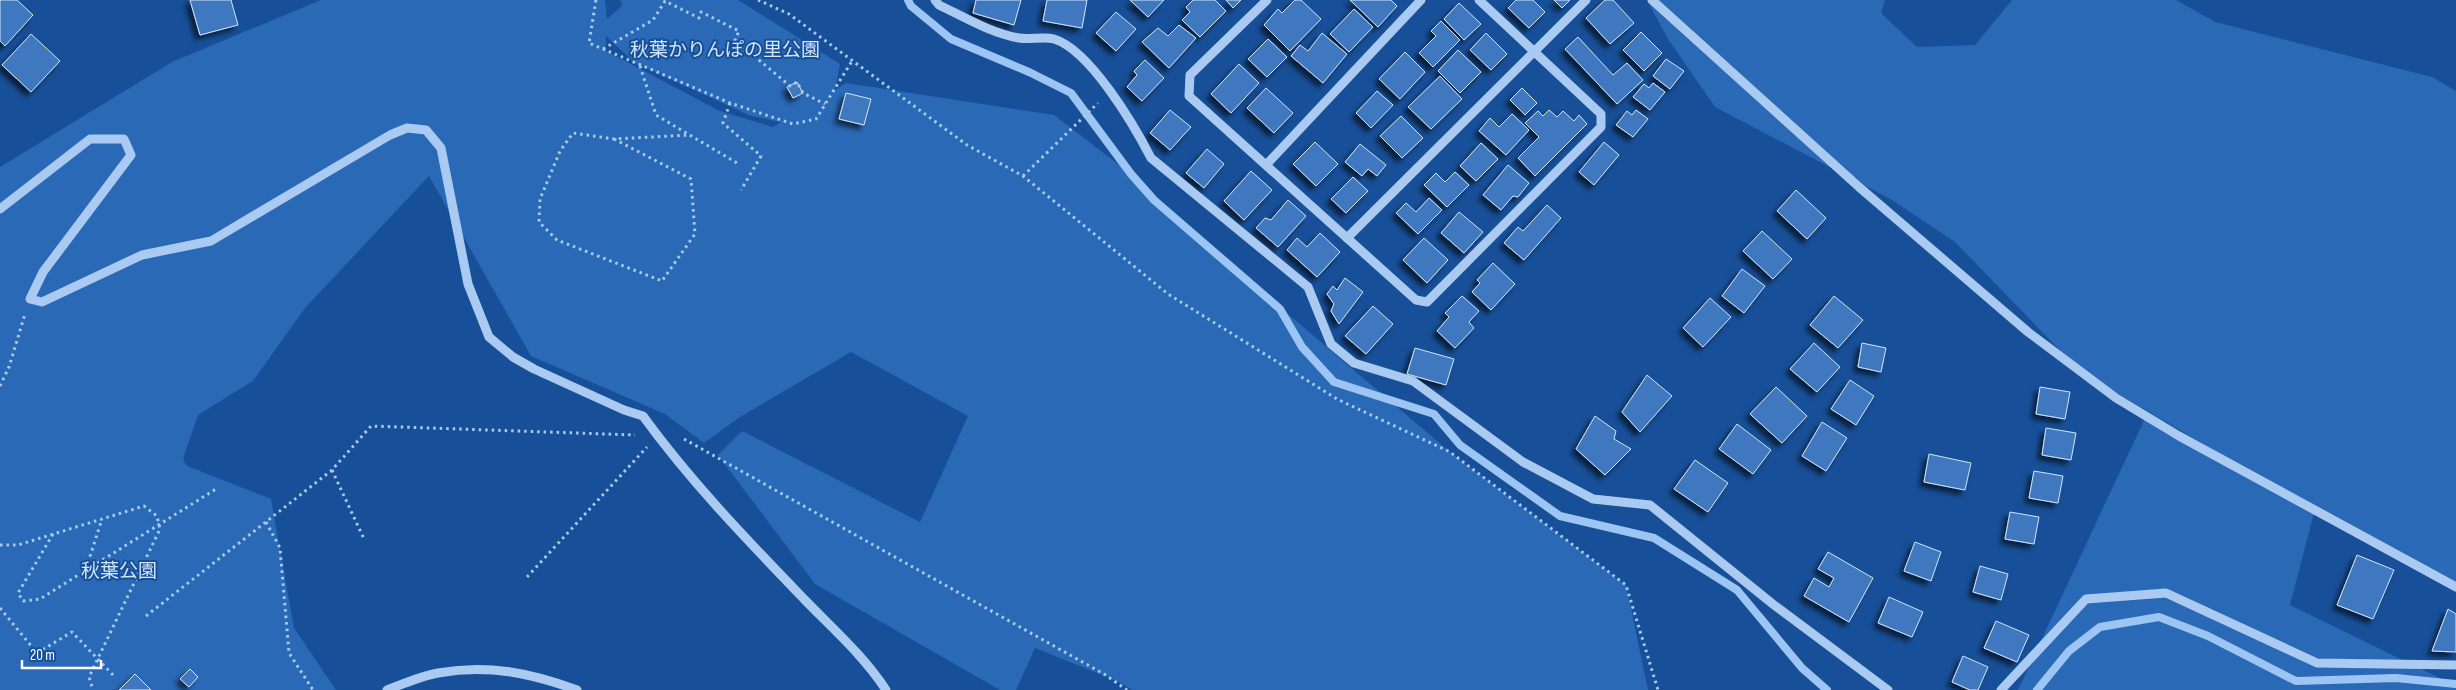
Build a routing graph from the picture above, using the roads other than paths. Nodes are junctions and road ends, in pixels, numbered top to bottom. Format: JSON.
{"nodes":[{"id":1,"x":935,"y":0,"type":"edge"},
{"id":2,"x":1267,"y":0,"type":"edge"},
{"id":3,"x":1421,"y":0,"type":"edge"},
{"id":4,"x":1479,"y":0,"type":"edge"},
{"id":5,"x":1586,"y":0,"type":"edge"},
{"id":6,"x":1652,"y":0,"type":"edge"},
{"id":7,"x":1534,"y":52,"type":"junction"},
{"id":8,"x":1266,"y":165,"type":"junction"},
{"id":9,"x":0,"y":209,"type":"edge"},
{"id":10,"x":1347,"y":238,"type":"junction"},
{"id":11,"x":2456,"y":587,"type":"edge"},
{"id":12,"x":2456,"y":665,"type":"edge"},
{"id":13,"x":387,"y":690,"type":"edge"},
{"id":14,"x":577,"y":690,"type":"edge"},
{"id":15,"x":886,"y":690,"type":"edge"},
{"id":16,"x":1888,"y":690,"type":"edge"},
{"id":17,"x":2002,"y":690,"type":"edge"}],
"edges":[{"from":1,"to":16,"type":"street"},
{"from":2,"to":8,"type":"street"},
{"from":3,"to":8,"type":"street"},
{"from":4,"to":7,"type":"street"},
{"from":5,"to":7,"type":"street"},
{"from":6,"to":11,"type":"street"},
{"from":7,"to":10,"type":"street"},
{"from":7,"to":10,"type":"street"},
{"from":8,"to":10,"type":"street"},
{"from":9,"to":15,"type":"street"},
{"from":12,"to":17,"type":"street"},
{"from":13,"to":14,"type":"street"}]}
